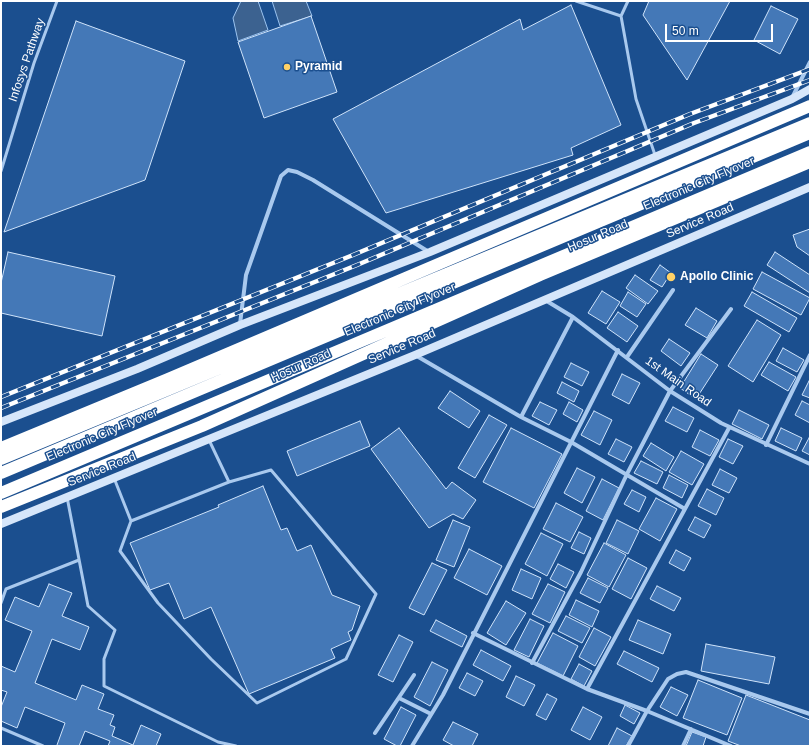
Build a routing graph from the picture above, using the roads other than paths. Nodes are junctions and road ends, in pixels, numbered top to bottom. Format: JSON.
{"nodes":[{"id":1,"x":57,"y":1,"type":"edge"},
{"id":2,"x":576,"y":1,"type":"edge"},
{"id":3,"x":628,"y":1,"type":"edge"},
{"id":4,"x":622,"y":16,"type":"junction"},
{"id":5,"x":810,"y":62,"type":"edge"},
{"id":6,"x":810,"y":89,"type":"edge"},
{"id":7,"x":792,"y":98,"type":"junction"},
{"id":8,"x":810,"y":106,"type":"edge"},
{"id":9,"x":810,"y":123,"type":"edge"},
{"id":10,"x":810,"y":133,"type":"edge"},
{"id":11,"x":810,"y":152,"type":"edge"},
{"id":12,"x":655,"y":156,"type":"junction"},
{"id":13,"x":3,"y":159,"type":"edge"},
{"id":14,"x":810,"y":162,"type":"edge"},
{"id":15,"x":1,"y":171,"type":"edge"},
{"id":16,"x":810,"y":187,"type":"edge"},
{"id":17,"x":430,"y":252,"type":"junction"},
{"id":18,"x":673,"y":290,"type":"dead end"},
{"id":19,"x":545,"y":299,"type":"junction"},
{"id":20,"x":731,"y":309,"type":"dead end"},
{"id":21,"x":573,"y":317,"type":"junction"},
{"id":22,"x":240,"y":325,"type":"junction"},
{"id":23,"x":618,"y":350,"type":"junction"},
{"id":24,"x":415,"y":355,"type":"junction"},
{"id":25,"x":810,"y":355,"type":"edge"},
{"id":26,"x":627,"y":357,"type":"junction"},
{"id":27,"x":670,"y":391,"type":"junction"},
{"id":28,"x":521,"y":417,"type":"junction"},
{"id":29,"x":1,"y":422,"type":"edge"},
{"id":30,"x":730,"y":428,"type":"junction"},
{"id":31,"x":209,"y":440,"type":"junction"},
{"id":32,"x":571,"y":442,"type":"junction"},
{"id":33,"x":766,"y":445,"type":"junction"},
{"id":34,"x":1,"y":448,"type":"edge"},
{"id":35,"x":1,"y":459,"type":"edge"},
{"id":36,"x":810,"y":464,"type":"edge"},
{"id":37,"x":1,"y":473,"type":"edge"},
{"id":38,"x":627,"y":474,"type":"junction"},
{"id":39,"x":114,"y":478,"type":"junction"},
{"id":40,"x":229,"y":482,"type":"junction"},
{"id":41,"x":1,"y":493,"type":"edge"},
{"id":42,"x":67,"y":498,"type":"junction"},
{"id":43,"x":1,"y":507,"type":"edge"},
{"id":44,"x":685,"y":509,"type":"junction"},
{"id":45,"x":131,"y":521,"type":"junction"},
{"id":46,"x":1,"y":524,"type":"edge"},
{"id":47,"x":79,"y":560,"type":"junction"},
{"id":48,"x":1,"y":603,"type":"edge"},
{"id":49,"x":473,"y":633,"type":"junction"},
{"id":50,"x":532,"y":663,"type":"junction"},
{"id":51,"x":414,"y":675,"type":"dead end"},
{"id":52,"x":587,"y":689,"type":"junction"},
{"id":53,"x":399,"y":698,"type":"junction"},
{"id":54,"x":647,"y":711,"type":"junction"},
{"id":55,"x":431,"y":714,"type":"junction"},
{"id":56,"x":810,"y":714,"type":"edge"},
{"id":57,"x":1,"y":728,"type":"edge"},
{"id":58,"x":691,"y":729,"type":"junction"},
{"id":59,"x":375,"y":733,"type":"dead end"},
{"id":60,"x":43,"y":746,"type":"edge"},
{"id":61,"x":236,"y":746,"type":"edge"},
{"id":62,"x":412,"y":746,"type":"edge"},
{"id":63,"x":628,"y":746,"type":"edge"},
{"id":64,"x":683,"y":746,"type":"edge"},
{"id":65,"x":731,"y":746,"type":"edge"}],
"edges":[{"from":1,"to":13,"type":"lane","name":"Infosys Pathway"},
{"from":2,"to":4,"type":"lane"},
{"from":3,"to":4,"type":"lane"},
{"from":4,"to":12,"type":"lane"},
{"from":5,"to":7,"type":"street"},
{"from":6,"to":7,"type":"street"},
{"from":7,"to":12,"type":"street"},
{"from":8,"to":34,"type":"highway"},
{"from":9,"to":35,"type":"highway","name":"Hosur Road"},
{"from":10,"to":37,"type":"highway","name":"Electronic City Flyover"},
{"from":11,"to":41,"type":"highway","name":"Electronic City Flyover"},
{"from":12,"to":17,"type":"street"},
{"from":13,"to":15,"type":"lane","name":"Infosys Pathway"},
{"from":14,"to":43,"type":"highway","name":"Hosur Road"},
{"from":16,"to":19,"type":"street","name":"Service Road"},
{"from":17,"to":22,"type":"street"},
{"from":17,"to":22,"type":"street"},
{"from":18,"to":26,"type":"street"},
{"from":19,"to":21,"type":"street","name":"1st Main Road"},
{"from":19,"to":24,"type":"street","name":"Service Road"},
{"from":20,"to":27,"type":"street"},
{"from":21,"to":23,"type":"street","name":"1st Main Road"},
{"from":21,"to":28,"type":"street"},
{"from":22,"to":29,"type":"street"},
{"from":23,"to":26,"type":"street","name":"1st Main Road"},
{"from":23,"to":32,"type":"street"},
{"from":24,"to":28,"type":"street"},
{"from":24,"to":31,"type":"street","name":"Service Road"},
{"from":25,"to":33,"type":"street"},
{"from":26,"to":27,"type":"street","name":"1st Main Road"},
{"from":27,"to":30,"type":"street","name":"1st Main Road"},
{"from":27,"to":38,"type":"street"},
{"from":28,"to":32,"type":"street"},
{"from":30,"to":33,"type":"street","name":"1st Main Road"},
{"from":30,"to":44,"type":"street"},
{"from":31,"to":39,"type":"street","name":"Service Road"},
{"from":31,"to":40,"type":"lane"},
{"from":32,"to":38,"type":"street"},
{"from":32,"to":49,"type":"street"},
{"from":33,"to":36,"type":"street","name":"1st Main Road"},
{"from":38,"to":44,"type":"street"},
{"from":38,"to":50,"type":"street"},
{"from":39,"to":42,"type":"street","name":"Service Road"},
{"from":39,"to":45,"type":"lane"},
{"from":40,"to":45,"type":"lane"},
{"from":40,"to":45,"type":"lane"},
{"from":42,"to":46,"type":"street","name":"Service Road"},
{"from":42,"to":47,"type":"lane"},
{"from":44,"to":52,"type":"street"},
{"from":47,"to":48,"type":"lane"},
{"from":47,"to":61,"type":"lane"},
{"from":49,"to":50,"type":"street"},
{"from":49,"to":55,"type":"street"},
{"from":50,"to":52,"type":"street"},
{"from":51,"to":53,"type":"street"},
{"from":52,"to":54,"type":"street"},
{"from":53,"to":55,"type":"street"},
{"from":53,"to":59,"type":"street"},
{"from":54,"to":56,"type":"street"},
{"from":54,"to":58,"type":"street"},
{"from":54,"to":63,"type":"street"},
{"from":55,"to":62,"type":"street"},
{"from":57,"to":60,"type":"lane"},
{"from":58,"to":64,"type":"street"},
{"from":58,"to":65,"type":"street"}]}
